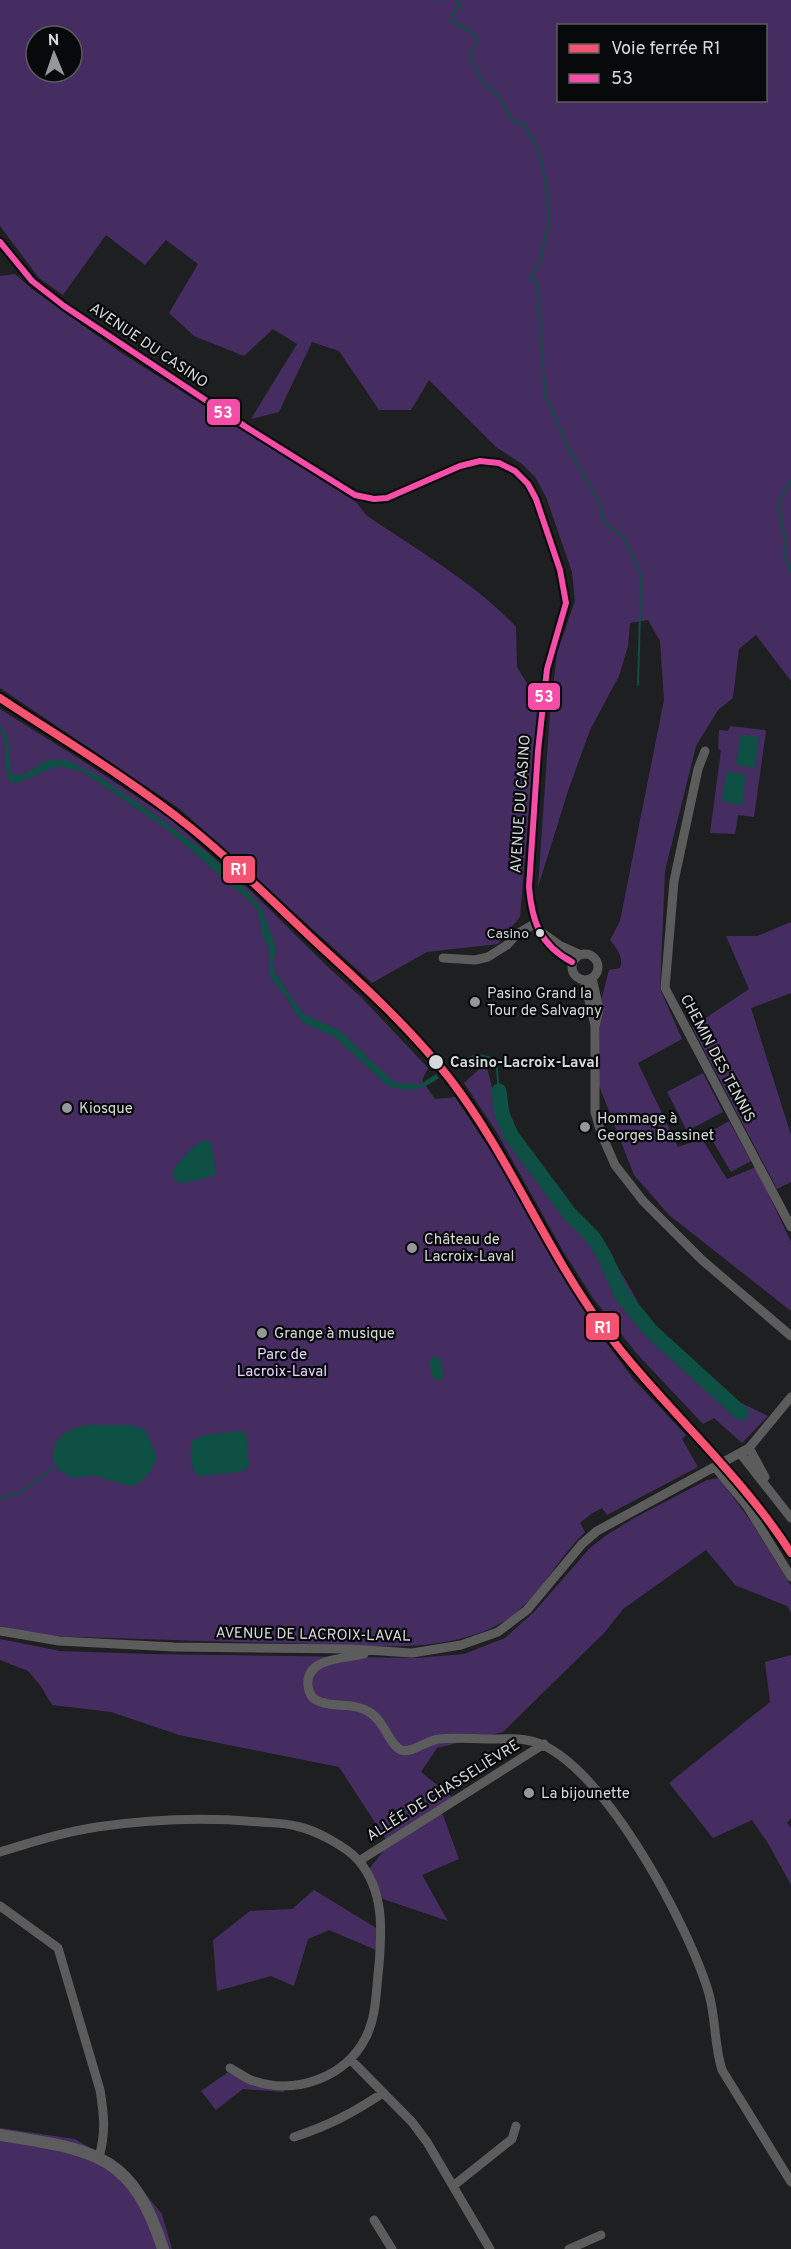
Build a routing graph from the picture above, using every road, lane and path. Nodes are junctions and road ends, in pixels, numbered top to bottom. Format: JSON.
{"nodes":[{"id":1,"x":0,"y":242,"type":"edge"},
{"id":2,"x":705,"y":751,"type":"dead end"},
{"id":3,"x":536,"y":923,"type":"junction"},
{"id":4,"x":541,"y":932,"type":"junction"},
{"id":5,"x":579,"y":954,"type":"junction"},
{"id":6,"x":443,"y":958,"type":"dead end"},
{"id":7,"x":572,"y":962,"type":"junction"},
{"id":8,"x":588,"y":979,"type":"junction"},
{"id":9,"x":791,"y":1227,"type":"edge"},
{"id":10,"x":791,"y":1336,"type":"edge"},
{"id":11,"x":791,"y":1397,"type":"edge"},
{"id":12,"x":749,"y":1448,"type":"junction"},
{"id":13,"x":740,"y":1453,"type":"junction"},
{"id":14,"x":715,"y":1467,"type":"junction"},
{"id":15,"x":791,"y":1516,"type":"edge"},
{"id":16,"x":791,"y":1578,"type":"edge"},
{"id":17,"x":0,"y":1631,"type":"edge"},
{"id":18,"x":364,"y":1650,"type":"junction"},
{"id":19,"x":543,"y":1744,"type":"junction"},
{"id":20,"x":0,"y":1852,"type":"edge"},
{"id":21,"x":359,"y":1861,"type":"junction"},
{"id":22,"x":0,"y":1906,"type":"edge"},
{"id":23,"x":351,"y":2060,"type":"junction"},
{"id":24,"x":230,"y":2068,"type":"dead end"},
{"id":25,"x":383,"y":2093,"type":"junction"},
{"id":26,"x":516,"y":2126,"type":"dead end"},
{"id":27,"x":0,"y":2135,"type":"edge"},
{"id":28,"x":294,"y":2137,"type":"dead end"},
{"id":29,"x":99,"y":2157,"type":"junction"},
{"id":30,"x":791,"y":2182,"type":"edge"},
{"id":31,"x":453,"y":2187,"type":"junction"},
{"id":32,"x":374,"y":2220,"type":"dead end"},
{"id":33,"x":601,"y":2235,"type":"dead end"},
{"id":34,"x":163,"y":2249,"type":"edge"},
{"id":35,"x":392,"y":2249,"type":"edge"},
{"id":36,"x":490,"y":2249,"type":"edge"},
{"id":37,"x":569,"y":2249,"type":"edge"}],
"edges":[{"from":1,"to":3,"type":"street","name":"AVENUE DU CASINO"},
{"from":2,"to":9,"type":"street","name":"CHEMIN DES TENNIS"},
{"from":3,"to":4,"type":"street","name":"AVENUE DU CASINO"},
{"from":3,"to":6,"type":"street"},
{"from":4,"to":5,"type":"street","name":"AVENUE DU CASINO"},
{"from":4,"to":7,"type":"street","name":"AVENUE DU CASINO"},
{"from":5,"to":7,"type":"street"},
{"from":5,"to":8,"type":"street"},
{"from":7,"to":8,"type":"street"},
{"from":8,"to":10,"type":"street"},
{"from":11,"to":12,"type":"street"},
{"from":12,"to":13,"type":"street","name":"AVENUE DE LACROIX-LAVAL"},
{"from":12,"to":15,"type":"street"},
{"from":13,"to":14,"type":"street","name":"AVENUE DE LACROIX-LAVAL"},
{"from":13,"to":15,"type":"street"},
{"from":14,"to":16,"type":"street"},
{"from":14,"to":18,"type":"street","name":"AVENUE DE LACROIX-LAVAL"},
{"from":17,"to":18,"type":"street","name":"AVENUE DE LACROIX-LAVAL"},
{"from":18,"to":19,"type":"street"},
{"from":19,"to":21,"type":"street","name":"ALLÉE DE CHASSELIÈVRE"},
{"from":19,"to":30,"type":"street"},
{"from":20,"to":21,"type":"street"},
{"from":21,"to":23,"type":"street"},
{"from":22,"to":29,"type":"street"},
{"from":23,"to":24,"type":"street"},
{"from":23,"to":25,"type":"street"},
{"from":25,"to":28,"type":"street"},
{"from":25,"to":31,"type":"street"},
{"from":26,"to":31,"type":"street"},
{"from":27,"to":29,"type":"main road"},
{"from":29,"to":34,"type":"main road"},
{"from":31,"to":36,"type":"street"},
{"from":32,"to":35,"type":"street"},
{"from":33,"to":37,"type":"street"}]}
